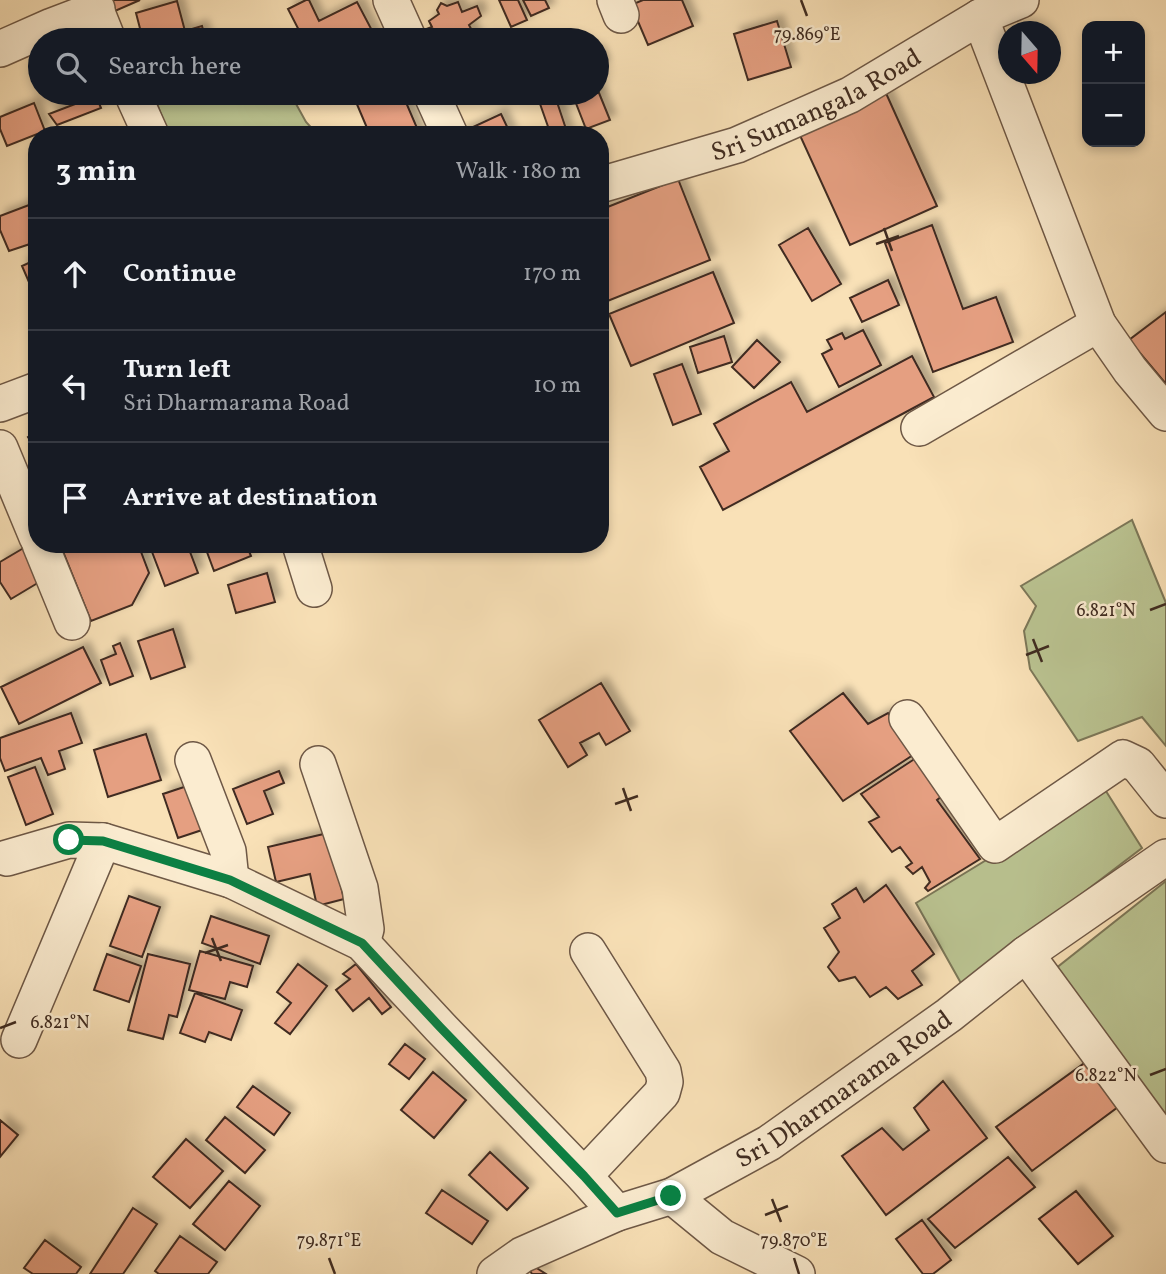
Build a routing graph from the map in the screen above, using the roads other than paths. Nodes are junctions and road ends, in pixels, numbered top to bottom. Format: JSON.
{"nodes":[{"id":1,"x":391,"y":0,"type":"edge"},
{"id":2,"x":1021,"y":0,"type":"edge"},
{"id":3,"x":99,"y":17,"type":"edge"},
{"id":4,"x":980,"y":17,"type":"junction"},
{"id":5,"x":47,"y":28,"type":"edge"},
{"id":6,"x":404,"y":28,"type":"edge"},
{"id":7,"x":28,"y":37,"type":"edge"},
{"id":8,"x":0,"y":49,"type":"edge"},
{"id":9,"x":137,"y":105,"type":"edge"},
{"id":10,"x":436,"y":105,"type":"edge"},
{"id":11,"x":147,"y":126,"type":"edge"},
{"id":12,"x":446,"y":126,"type":"edge"},
{"id":13,"x":609,"y":182,"type":"edge"},
{"id":14,"x":1098,"y":324,"type":"junction"},
{"id":15,"x":28,"y":393,"type":"edge"},
{"id":16,"x":0,"y":404,"type":"edge"},
{"id":17,"x":1166,"y":413,"type":"edge"},
{"id":18,"x":919,"y":428,"type":"dead end"},
{"id":19,"x":0,"y":448,"type":"edge"},
{"id":20,"x":28,"y":515,"type":"edge"},
{"id":21,"x":44,"y":553,"type":"edge"},
{"id":22,"x":303,"y":553,"type":"edge"},
{"id":23,"x":314,"y":589,"type":"dead end"},
{"id":24,"x":72,"y":622,"type":"dead end"},
{"id":25,"x":907,"y":718,"type":"dead end"},
{"id":26,"x":193,"y":760,"type":"dead end"},
{"id":27,"x":318,"y":764,"type":"dead end"},
{"id":28,"x":1166,"y":800,"type":"edge"},
{"id":29,"x":103,"y":841,"type":"junction"},
{"id":30,"x":1166,"y":857,"type":"edge"},
{"id":31,"x":7,"y":858,"type":"dead end"},
{"id":32,"x":230,"y":880,"type":"junction"},
{"id":33,"x":362,"y":943,"type":"junction"},
{"id":34,"x":588,"y":951,"type":"dead end"},
{"id":35,"x":1026,"y":954,"type":"junction"},
{"id":36,"x":19,"y":1040,"type":"dead end"},
{"id":37,"x":1166,"y":1145,"type":"edge"},
{"id":38,"x":584,"y":1176,"type":"junction"},
{"id":39,"x":671,"y":1196,"type":"junction"},
{"id":40,"x":617,"y":1213,"type":"junction"},
{"id":41,"x":495,"y":1274,"type":"edge"},
{"id":42,"x":797,"y":1274,"type":"edge"}],
"edges":[{"from":1,"to":6,"type":"street"},
{"from":2,"to":4,"type":"street","name":"Sri Sumangala Road"},
{"from":3,"to":5,"type":"street"},
{"from":4,"to":13,"type":"street","name":"Sri Sumangala Road"},
{"from":4,"to":14,"type":"street"},
{"from":7,"to":8,"type":"street"},
{"from":9,"to":11,"type":"street"},
{"from":10,"to":12,"type":"street"},
{"from":14,"to":17,"type":"street"},
{"from":14,"to":18,"type":"street"},
{"from":15,"to":16,"type":"street"},
{"from":19,"to":20,"type":"street"},
{"from":21,"to":24,"type":"street"},
{"from":22,"to":23,"type":"street"},
{"from":25,"to":28,"type":"street"},
{"from":26,"to":32,"type":"street"},
{"from":27,"to":33,"type":"street"},
{"from":29,"to":31,"type":"street"},
{"from":29,"to":32,"type":"street"},
{"from":29,"to":36,"type":"street"},
{"from":30,"to":35,"type":"street","name":"Sri Dharmarama Road"},
{"from":32,"to":33,"type":"street"},
{"from":33,"to":38,"type":"street"},
{"from":34,"to":38,"type":"street"},
{"from":35,"to":37,"type":"street"},
{"from":35,"to":39,"type":"street","name":"Sri Dharmarama Road"},
{"from":38,"to":40,"type":"street"},
{"from":39,"to":40,"type":"street","name":"Sri Dharmarama Road"},
{"from":39,"to":42,"type":"street"},
{"from":40,"to":41,"type":"street","name":"Sri Dharmarama Road"}]}
